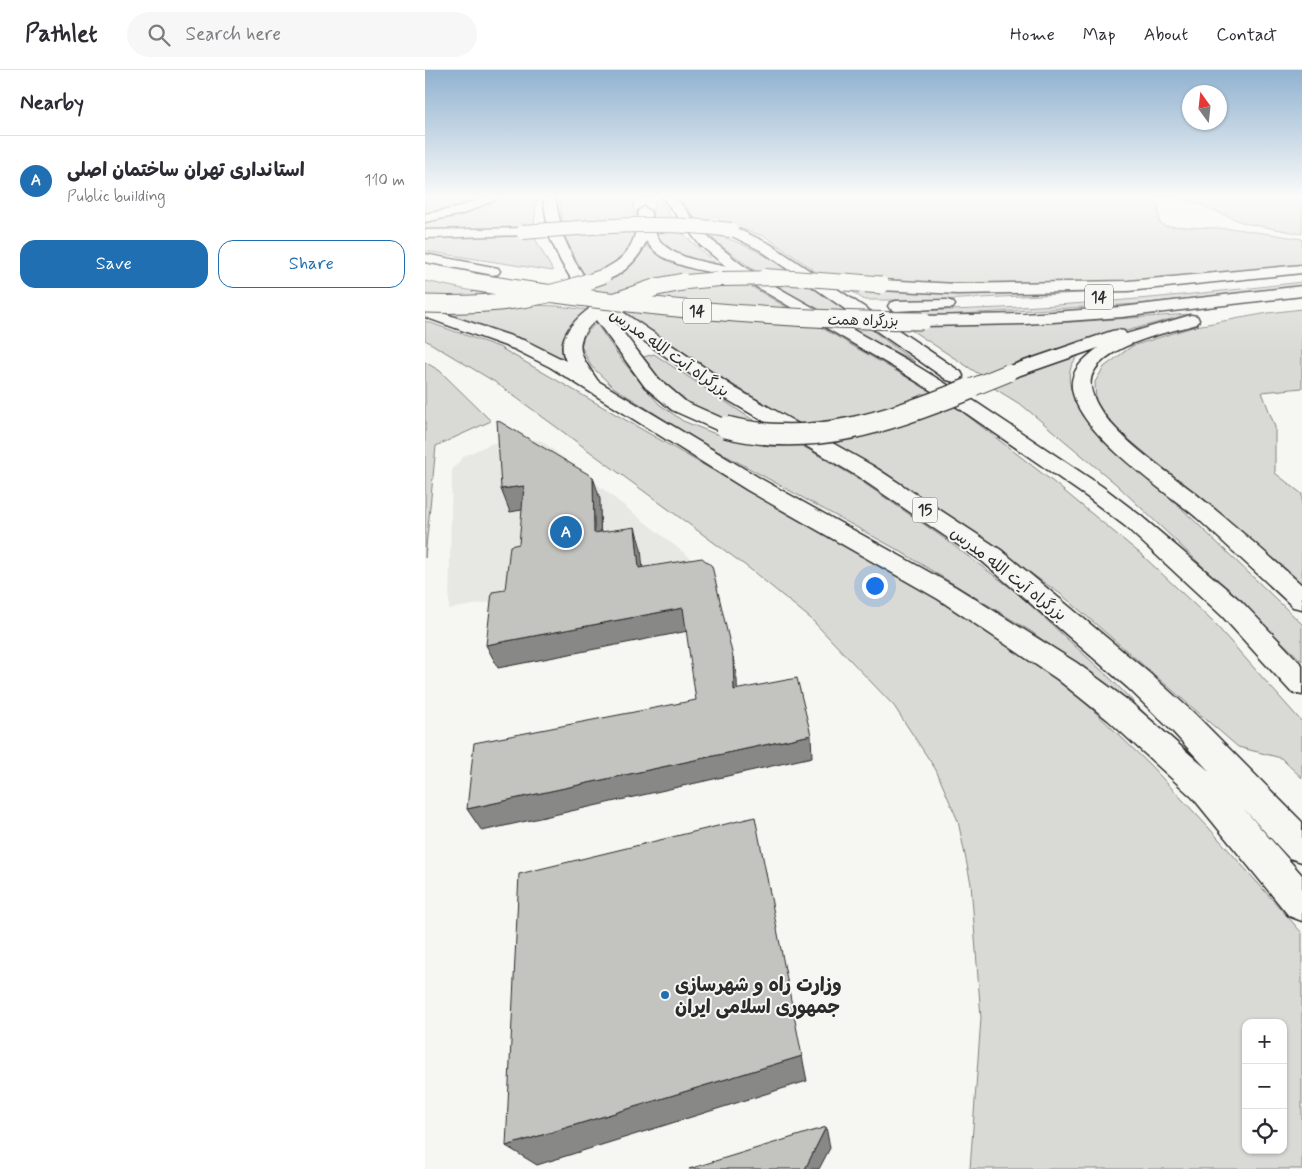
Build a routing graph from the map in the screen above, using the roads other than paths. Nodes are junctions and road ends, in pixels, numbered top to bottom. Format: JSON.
{"nodes":[{"id":1,"x":561,"y":248,"type":"edge"},
{"id":2,"x":637,"y":248,"type":"edge"},
{"id":3,"x":660,"y":248,"type":"edge"},
{"id":4,"x":713,"y":248,"type":"edge"},
{"id":5,"x":767,"y":248,"type":"edge"},
{"id":6,"x":425,"y":258,"type":"edge"},
{"id":7,"x":1302,"y":270,"type":"edge"},
{"id":8,"x":434,"y":275,"type":"dead end"},
{"id":9,"x":784,"y":278,"type":"junction"},
{"id":10,"x":1302,"y":278,"type":"edge"},
{"id":11,"x":1302,"y":291,"type":"edge"},
{"id":12,"x":1302,"y":300,"type":"edge"},
{"id":13,"x":425,"y":304,"type":"edge"},
{"id":14,"x":593,"y":304,"type":"junction"},
{"id":15,"x":983,"y":304,"type":"dead end"},
{"id":16,"x":965,"y":305,"type":"dead end"},
{"id":17,"x":425,"y":312,"type":"edge"},
{"id":18,"x":1191,"y":320,"type":"junction"},
{"id":19,"x":591,"y":383,"type":"junction"},
{"id":20,"x":1133,"y":521,"type":"junction"},
{"id":21,"x":1302,"y":600,"type":"edge"},
{"id":22,"x":1302,"y":684,"type":"edge"},
{"id":23,"x":1302,"y":846,"type":"edge"},
{"id":24,"x":1302,"y":903,"type":"edge"}],
"edges":[{"from":1,"to":14,"type":"highway","name":"بزرگراه آیت الله مدرس","number":"15"},
{"from":2,"to":13,"type":"highway","bridge":true},
{"from":3,"to":9,"type":"highway","bridge":true},
{"from":4,"to":20,"type":"highway"},
{"from":5,"to":20,"type":"highway","bridge":true},
{"from":6,"to":16,"type":"highway","name":"بزرگراه همت","number":"14","bridge":true},
{"from":7,"to":9,"type":"highway","bridge":true},
{"from":8,"to":11,"type":"highway","name":"بزرگراه همت","number":"14","bridge":true},
{"from":9,"to":14,"type":"highway","bridge":true},
{"from":10,"to":15,"type":"highway","number":"14"},
{"from":12,"to":18,"type":"highway"},
{"from":14,"to":18,"type":"highway","bridge":true},
{"from":14,"to":19,"type":"highway"},
{"from":14,"to":23,"type":"highway","name":"بزرگراه آیت الله مدرس","number":"15"},
{"from":17,"to":19,"type":"highway"},
{"from":18,"to":21,"type":"highway"},
{"from":19,"to":24,"type":"highway"},
{"from":20,"to":22,"type":"highway"}]}
